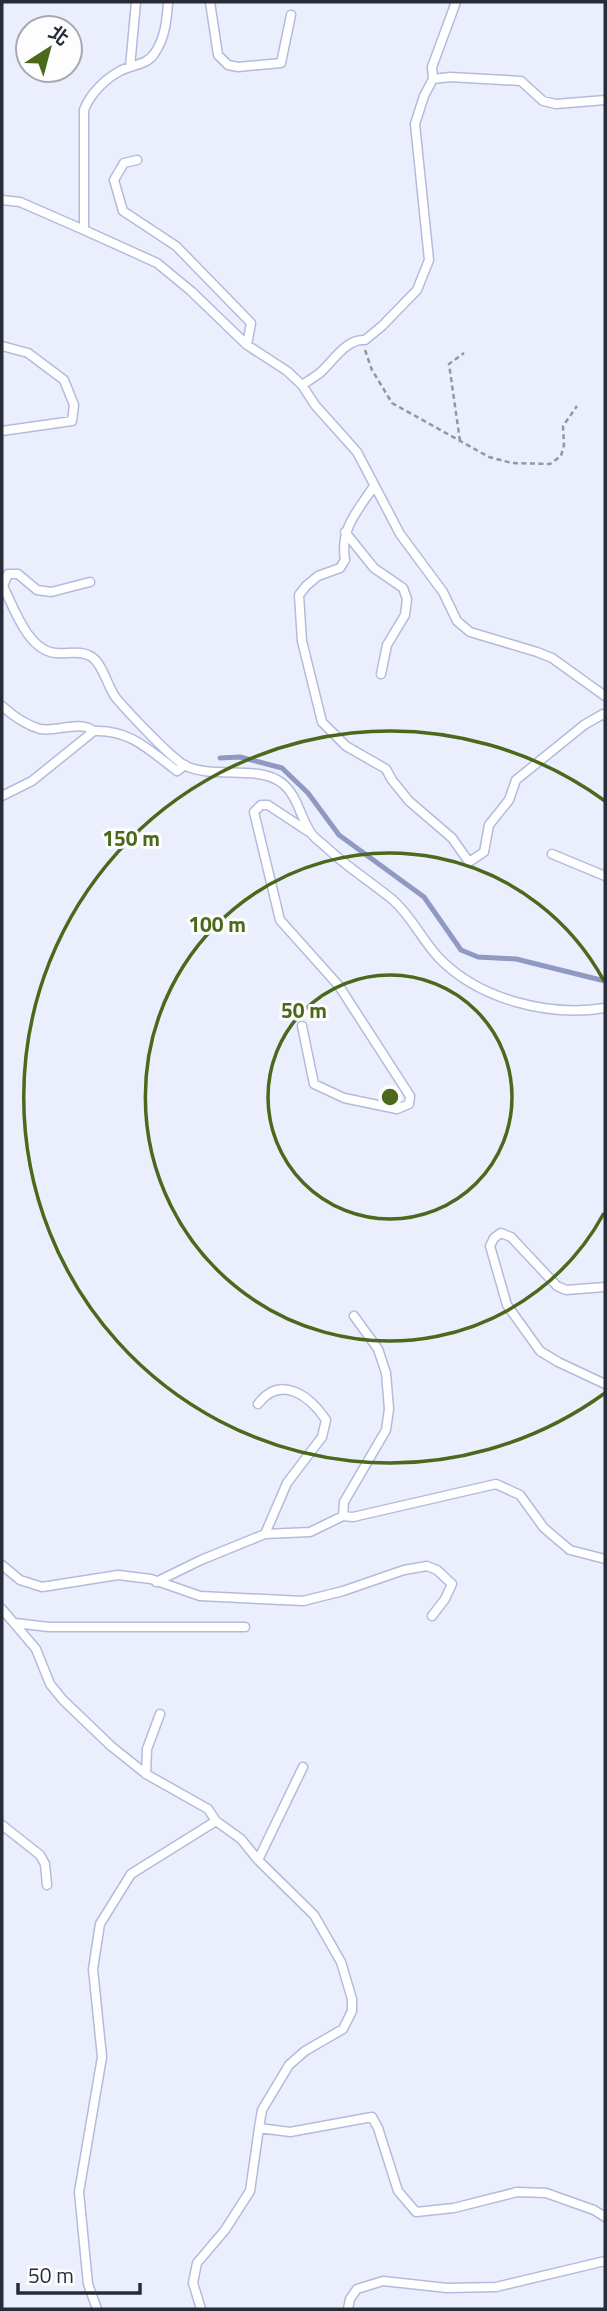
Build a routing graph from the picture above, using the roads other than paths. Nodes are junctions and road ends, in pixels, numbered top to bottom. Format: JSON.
{"nodes":[{"id":1,"x":136,"y":2,"type":"edge"},
{"id":2,"x":168,"y":2,"type":"edge"},
{"id":3,"x":209,"y":2,"type":"edge"},
{"id":4,"x":456,"y":2,"type":"edge"},
{"id":5,"x":290,"y":15,"type":"dead end"},
{"id":6,"x":130,"y":67,"type":"junction"},
{"id":7,"x":433,"y":79,"type":"junction"},
{"id":8,"x":605,"y":100,"type":"edge"},
{"id":9,"x":137,"y":160,"type":"dead end"},
{"id":10,"x":2,"y":200,"type":"edge"},
{"id":11,"x":84,"y":230,"type":"junction"},
{"id":12,"x":247,"y":345,"type":"junction"},
{"id":13,"x":2,"y":346,"type":"edge"},
{"id":14,"x":302,"y":385,"type":"junction"},
{"id":15,"x":2,"y":431,"type":"edge"},
{"id":16,"x":374,"y":486,"type":"junction"},
{"id":17,"x":345,"y":532,"type":"junction"},
{"id":18,"x":90,"y":582,"type":"dead end"},
{"id":19,"x":381,"y":674,"type":"dead end"},
{"id":20,"x":605,"y":696,"type":"edge"},
{"id":21,"x":2,"y":706,"type":"edge"},
{"id":22,"x":605,"y":716,"type":"edge"},
{"id":23,"x":94,"y":732,"type":"junction"},
{"id":24,"x":185,"y":765,"type":"junction"},
{"id":25,"x":2,"y":796,"type":"edge"},
{"id":26,"x":311,"y":834,"type":"junction"},
{"id":27,"x":552,"y":853,"type":"dead end"},
{"id":28,"x":605,"y":876,"type":"edge"},
{"id":29,"x":605,"y":1008,"type":"edge"},
{"id":30,"x":302,"y":1026,"type":"dead end"},
{"id":31,"x":605,"y":1287,"type":"edge"},
{"id":32,"x":354,"y":1317,"type":"dead end"},
{"id":33,"x":605,"y":1384,"type":"edge"},
{"id":34,"x":258,"y":1404,"type":"dead end"},
{"id":35,"x":343,"y":1517,"type":"junction"},
{"id":36,"x":265,"y":1534,"type":"junction"},
{"id":37,"x":605,"y":1559,"type":"edge"},
{"id":38,"x":2,"y":1565,"type":"edge"},
{"id":39,"x":156,"y":1582,"type":"junction"},
{"id":40,"x":2,"y":1609,"type":"edge"},
{"id":41,"x":432,"y":1616,"type":"dead end"},
{"id":42,"x":15,"y":1623,"type":"junction"},
{"id":43,"x":244,"y":1628,"type":"dead end"},
{"id":44,"x":160,"y":1714,"type":"dead end"},
{"id":45,"x":303,"y":1767,"type":"dead end"},
{"id":46,"x":146,"y":1774,"type":"junction"},
{"id":47,"x":216,"y":1821,"type":"junction"},
{"id":48,"x":2,"y":1825,"type":"edge"},
{"id":49,"x":258,"y":1860,"type":"junction"},
{"id":50,"x":47,"y":1885,"type":"dead end"},
{"id":51,"x":259,"y":2128,"type":"junction"},
{"id":52,"x":605,"y":2217,"type":"edge"},
{"id":53,"x":605,"y":2261,"type":"edge"},
{"id":54,"x":97,"y":2309,"type":"edge"},
{"id":55,"x":201,"y":2309,"type":"edge"},
{"id":56,"x":348,"y":2309,"type":"edge"}],
"edges":[{"from":1,"to":6,"type":"lane"},
{"from":2,"to":6,"type":"lane"},
{"from":3,"to":5,"type":"lane"},
{"from":4,"to":7,"type":"lane"},
{"from":6,"to":11,"type":"lane"},
{"from":7,"to":8,"type":"lane"},
{"from":7,"to":14,"type":"lane"},
{"from":9,"to":12,"type":"lane"},
{"from":10,"to":11,"type":"lane"},
{"from":11,"to":12,"type":"lane"},
{"from":12,"to":14,"type":"lane"},
{"from":13,"to":15,"type":"lane"},
{"from":14,"to":16,"type":"lane"},
{"from":16,"to":17,"type":"lane"},
{"from":16,"to":20,"type":"lane"},
{"from":17,"to":19,"type":"lane"},
{"from":17,"to":22,"type":"lane"},
{"from":18,"to":24,"type":"lane"},
{"from":21,"to":23,"type":"lane"},
{"from":23,"to":24,"type":"lane"},
{"from":23,"to":25,"type":"lane"},
{"from":24,"to":26,"type":"lane"},
{"from":26,"to":29,"type":"lane"},
{"from":26,"to":30,"type":"lane"},
{"from":27,"to":28,"type":"lane"},
{"from":31,"to":33,"type":"lane"},
{"from":32,"to":35,"type":"lane"},
{"from":34,"to":36,"type":"lane"},
{"from":35,"to":36,"type":"lane"},
{"from":35,"to":37,"type":"lane"},
{"from":36,"to":39,"type":"lane"},
{"from":38,"to":39,"type":"lane"},
{"from":39,"to":41,"type":"lane"},
{"from":40,"to":42,"type":"lane"},
{"from":42,"to":43,"type":"lane"},
{"from":42,"to":46,"type":"lane"},
{"from":44,"to":46,"type":"lane"},
{"from":45,"to":49,"type":"lane"},
{"from":46,"to":47,"type":"lane"},
{"from":47,"to":49,"type":"lane"},
{"from":47,"to":54,"type":"lane"},
{"from":48,"to":50,"type":"lane"},
{"from":49,"to":51,"type":"lane"},
{"from":51,"to":52,"type":"lane"},
{"from":51,"to":55,"type":"lane"},
{"from":53,"to":56,"type":"lane"}]}
